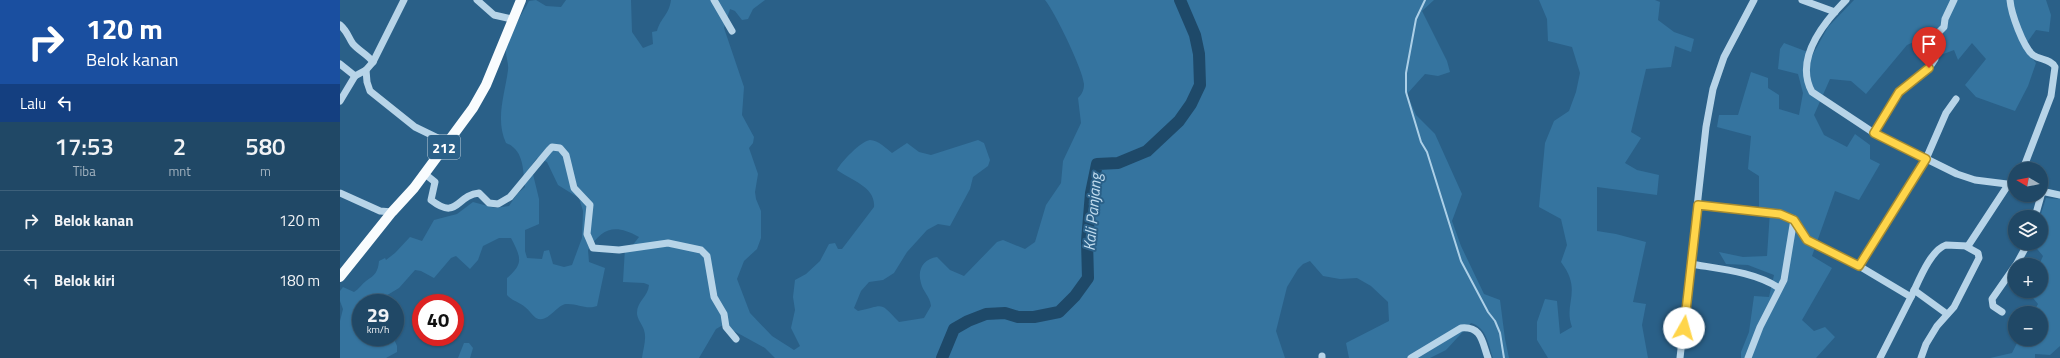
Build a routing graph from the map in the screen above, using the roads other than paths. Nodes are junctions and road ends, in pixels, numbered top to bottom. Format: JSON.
{"nodes":[{"id":1,"x":404,"y":0,"type":"edge"},
{"id":2,"x":477,"y":0,"type":"edge"},
{"id":3,"x":521,"y":0,"type":"edge"},
{"id":4,"x":714,"y":0,"type":"edge"},
{"id":5,"x":1754,"y":0,"type":"edge"},
{"id":6,"x":1802,"y":0,"type":"edge"},
{"id":7,"x":1846,"y":0,"type":"edge"},
{"id":8,"x":1954,"y":0,"type":"edge"},
{"id":9,"x":2010,"y":0,"type":"edge"},
{"id":10,"x":1834,"y":12,"type":"junction"},
{"id":11,"x":512,"y":19,"type":"junction"},
{"id":12,"x":340,"y":25,"type":"edge"},
{"id":13,"x":732,"y":32,"type":"dead end"},
{"id":14,"x":373,"y":62,"type":"junction"},
{"id":15,"x":340,"y":64,"type":"edge"},
{"id":16,"x":366,"y":70,"type":"junction"},
{"id":17,"x":355,"y":76,"type":"junction"},
{"id":18,"x":1956,"y":99,"type":"dead end"},
{"id":19,"x":340,"y":101,"type":"edge"},
{"id":20,"x":1874,"y":133,"type":"junction"},
{"id":21,"x":448,"y":143,"type":"junction"},
{"id":22,"x":1926,"y":159,"type":"junction"},
{"id":23,"x":2026,"y":162,"type":"edge"},
{"id":24,"x":425,"y":174,"type":"junction"},
{"id":25,"x":2008,"y":185,"type":"edge"},
{"id":26,"x":2008,"y":189,"type":"edge"},
{"id":27,"x":340,"y":193,"type":"edge"},
{"id":28,"x":2048,"y":193,"type":"edge"},
{"id":29,"x":2060,"y":196,"type":"edge"},
{"id":30,"x":1698,"y":205,"type":"junction"},
{"id":31,"x":392,"y":212,"type":"junction"},
{"id":32,"x":1794,"y":220,"type":"junction"},
{"id":33,"x":1967,"y":247,"type":"junction"},
{"id":34,"x":1692,"y":264,"type":"junction"},
{"id":35,"x":1859,"y":266,"type":"junction"},
{"id":36,"x":2008,"y":276,"type":"edge"},
{"id":37,"x":340,"y":277,"type":"edge"},
{"id":38,"x":1779,"y":288,"type":"junction"},
{"id":39,"x":1913,"y":294,"type":"junction"},
{"id":40,"x":2002,"y":312,"type":"dead end"},
{"id":41,"x":1947,"y":314,"type":"junction"},
{"id":42,"x":736,"y":339,"type":"dead end"},
{"id":43,"x":1411,"y":358,"type":"edge"},
{"id":44,"x":1488,"y":358,"type":"edge"},
{"id":45,"x":1680,"y":358,"type":"edge"},
{"id":46,"x":1748,"y":358,"type":"edge"},
{"id":47,"x":1880,"y":358,"type":"edge"},
{"id":48,"x":1921,"y":358,"type":"edge"}],
"edges":[{"from":1,"to":14,"type":"street"},
{"from":2,"to":11,"type":"street"},
{"from":3,"to":11,"type":"main road","number":"212"},
{"from":4,"to":13,"type":"street"},
{"from":5,"to":30,"type":"street"},
{"from":6,"to":10,"type":"street"},
{"from":7,"to":10,"type":"street"},
{"from":8,"to":20,"type":"street"},
{"from":9,"to":23,"type":"street"},
{"from":10,"to":20,"type":"street"},
{"from":11,"to":21,"type":"main road","number":"212"},
{"from":12,"to":14,"type":"street"},
{"from":14,"to":16,"type":"street"},
{"from":15,"to":17,"type":"street"},
{"from":16,"to":17,"type":"street"},
{"from":16,"to":21,"type":"street"},
{"from":17,"to":19,"type":"street"},
{"from":18,"to":22,"type":"street"},
{"from":20,"to":22,"type":"street"},
{"from":21,"to":24,"type":"main road","number":"212"},
{"from":22,"to":25,"type":"street"},
{"from":22,"to":35,"type":"street"},
{"from":24,"to":31,"type":"main road","number":"212"},
{"from":24,"to":42,"type":"street"},
{"from":26,"to":33,"type":"street"},
{"from":27,"to":31,"type":"street"},
{"from":28,"to":29,"type":"street"},
{"from":30,"to":32,"type":"street"},
{"from":30,"to":34,"type":"street"},
{"from":31,"to":37,"type":"main road","number":"212"},
{"from":32,"to":35,"type":"street"},
{"from":32,"to":38,"type":"street"},
{"from":33,"to":39,"type":"street"},
{"from":33,"to":41,"type":"street"},
{"from":34,"to":38,"type":"street"},
{"from":34,"to":45,"type":"street"},
{"from":35,"to":39,"type":"street"},
{"from":36,"to":40,"type":"street"},
{"from":38,"to":46,"type":"street"},
{"from":39,"to":41,"type":"street"},
{"from":39,"to":47,"type":"street"},
{"from":41,"to":48,"type":"street"},
{"from":43,"to":44,"type":"street"}]}
